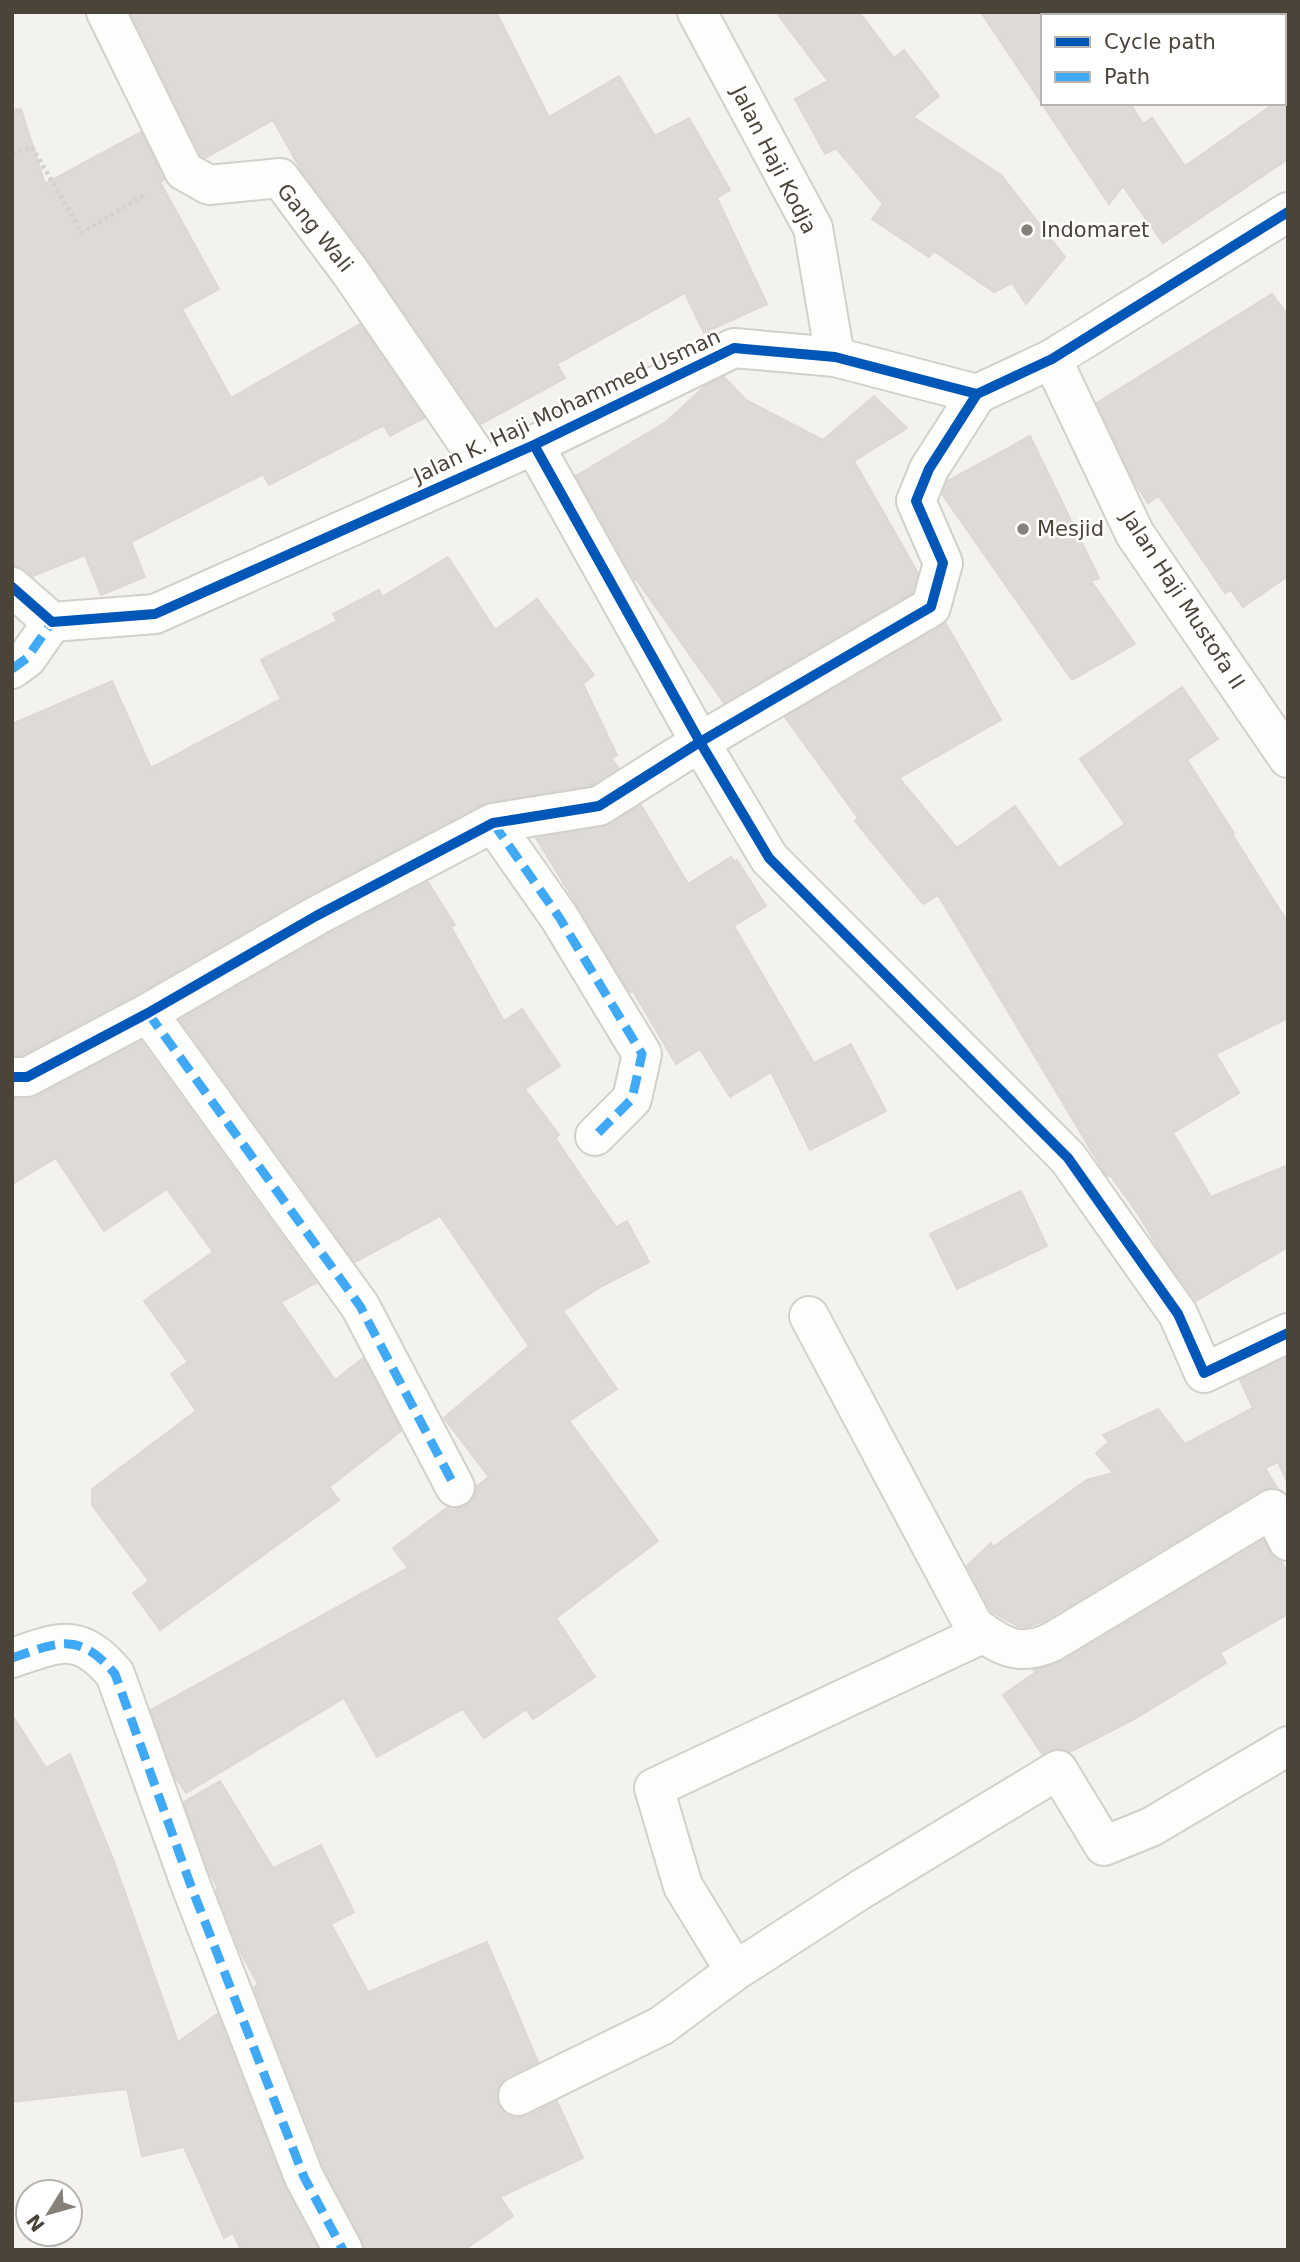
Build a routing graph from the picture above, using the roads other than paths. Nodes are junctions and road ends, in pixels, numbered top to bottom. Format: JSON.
{"nodes":[{"id":1,"x":106,"y":12,"type":"edge"},
{"id":2,"x":697,"y":12,"type":"edge"},
{"id":3,"x":1288,"y":212,"type":"edge"},
{"id":4,"x":835,"y":357,"type":"junction"},
{"id":5,"x":1052,"y":359,"type":"junction"},
{"id":6,"x":977,"y":394,"type":"junction"},
{"id":7,"x":534,"y":445,"type":"junction"},
{"id":8,"x":484,"y":467,"type":"junction"},
{"id":9,"x":12,"y":587,"type":"edge"},
{"id":10,"x":52,"y":621,"type":"junction"},
{"id":11,"x":12,"y":669,"type":"edge"},
{"id":12,"x":700,"y":742,"type":"junction"},
{"id":13,"x":1288,"y":758,"type":"edge"},
{"id":14,"x":493,"y":823,"type":"junction"},
{"id":15,"x":148,"y":1013,"type":"junction"},
{"id":16,"x":12,"y":1077,"type":"edge"},
{"id":17,"x":594,"y":1136,"type":"dead end"},
{"id":18,"x":809,"y":1316,"type":"dead end"},
{"id":19,"x":1288,"y":1333,"type":"edge"},
{"id":20,"x":455,"y":1487,"type":"dead end"},
{"id":21,"x":1288,"y":1541,"type":"edge"},
{"id":22,"x":984,"y":1633,"type":"junction"},
{"id":23,"x":12,"y":1658,"type":"edge"},
{"id":24,"x":1288,"y":1746,"type":"edge"},
{"id":25,"x":735,"y":1972,"type":"junction"},
{"id":26,"x":518,"y":2096,"type":"dead end"},
{"id":27,"x":343,"y":2250,"type":"edge"}],
"edges":[{"from":1,"to":8,"type":"street","name":"Gang Wali"},
{"from":2,"to":4,"type":"street","name":"Jalan Haji Kodja"},
{"from":3,"to":5,"type":"street"},
{"from":4,"to":6,"type":"street","name":"Jalan K. Haji Mohammed Usman"},
{"from":4,"to":7,"type":"street","name":"Jalan K. Haji Mohammed Usman"},
{"from":5,"to":6,"type":"street"},
{"from":5,"to":13,"type":"street","name":"Jalan Haji Mustofa II"},
{"from":6,"to":12,"type":"street"},
{"from":7,"to":8,"type":"street","name":"Jalan K. Haji Mohammed Usman"},
{"from":7,"to":12,"type":"street"},
{"from":8,"to":10,"type":"street","name":"Jalan K. Haji Mohammed Usman"},
{"from":9,"to":10,"type":"street"},
{"from":10,"to":11,"type":"street"},
{"from":12,"to":14,"type":"street"},
{"from":12,"to":19,"type":"street"},
{"from":14,"to":15,"type":"street"},
{"from":14,"to":17,"type":"street"},
{"from":15,"to":16,"type":"street"},
{"from":15,"to":20,"type":"street"},
{"from":18,"to":22,"type":"street"},
{"from":21,"to":22,"type":"street"},
{"from":22,"to":25,"type":"street"},
{"from":23,"to":27,"type":"street"},
{"from":24,"to":25,"type":"street"},
{"from":25,"to":26,"type":"street"}]}
